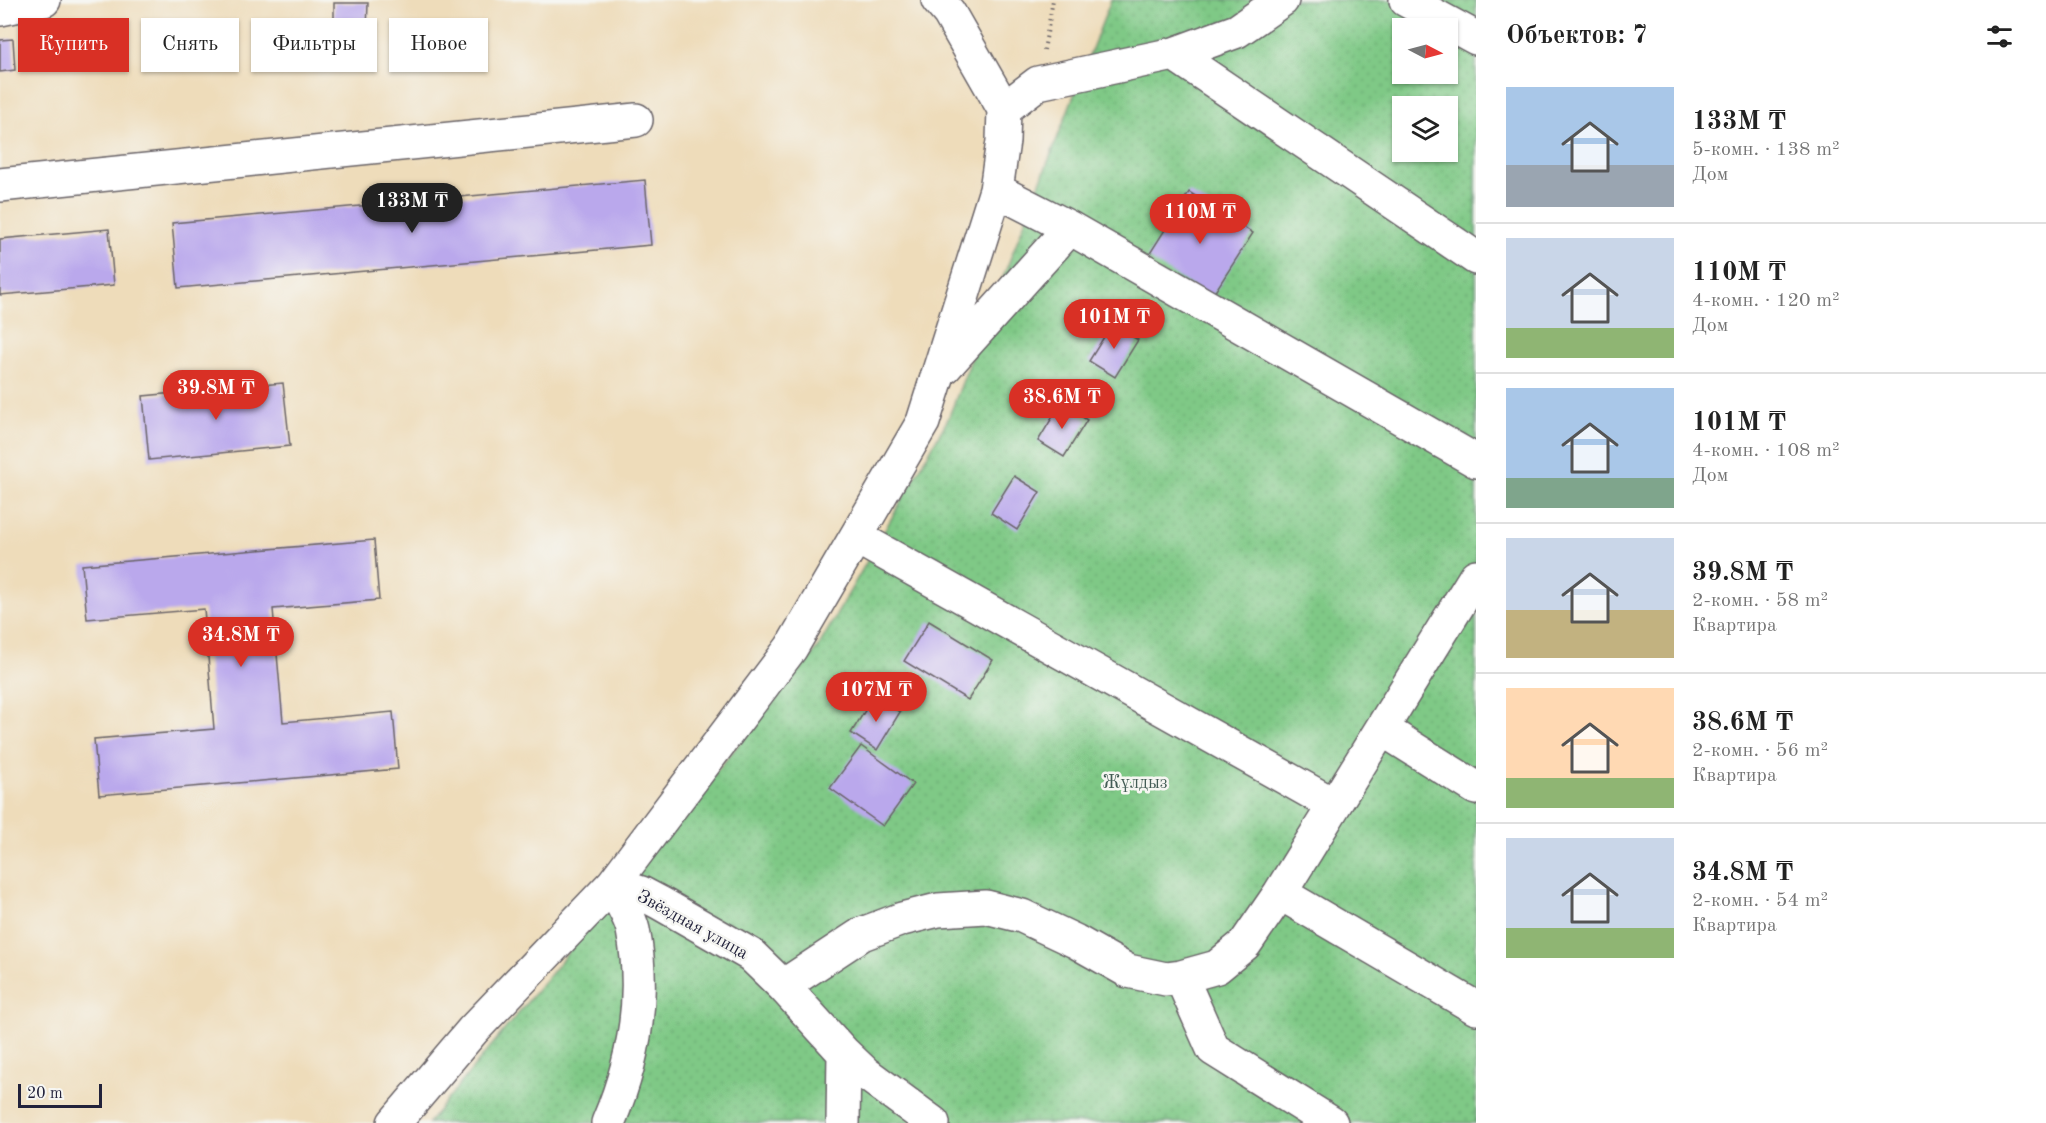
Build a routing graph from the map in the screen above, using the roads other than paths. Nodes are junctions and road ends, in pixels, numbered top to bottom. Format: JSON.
{"nodes":[{"id":1,"x":44,"y":0,"type":"edge"},
{"id":2,"x":938,"y":0,"type":"edge"},
{"id":3,"x":1282,"y":0,"type":"edge"},
{"id":4,"x":1406,"y":0,"type":"edge"},
{"id":5,"x":0,"y":9,"type":"edge"},
{"id":6,"x":1476,"y":38,"type":"edge"},
{"id":7,"x":1174,"y":54,"type":"junction"},
{"id":8,"x":1005,"y":109,"type":"junction"},
{"id":9,"x":636,"y":120,"type":"dead end"},
{"id":10,"x":0,"y":185,"type":"edge"},
{"id":11,"x":996,"y":190,"type":"junction"},
{"id":12,"x":1070,"y":228,"type":"junction"},
{"id":13,"x":1476,"y":258,"type":"edge"},
{"id":14,"x":940,"y":373,"type":"junction"},
{"id":15,"x":1476,"y":461,"type":"edge"},
{"id":16,"x":856,"y":537,"type":"junction"},
{"id":17,"x":1475,"y":578,"type":"edge"},
{"id":18,"x":1382,"y":729,"type":"junction"},
{"id":19,"x":1476,"y":788,"type":"edge"},
{"id":20,"x":1334,"y":805,"type":"junction"},
{"id":21,"x":613,"y":884,"type":"junction"},
{"id":22,"x":1280,"y":893,"type":"junction"},
{"id":23,"x":1181,"y":977,"type":"junction"},
{"id":24,"x":783,"y":986,"type":"junction"},
{"id":25,"x":1476,"y":1008,"type":"edge"},
{"id":26,"x":844,"y":1053,"type":"junction"},
{"id":27,"x":394,"y":1123,"type":"edge"},
{"id":28,"x":608,"y":1123,"type":"edge"},
{"id":29,"x":843,"y":1123,"type":"edge"},
{"id":30,"x":933,"y":1123,"type":"edge"},
{"id":31,"x":1331,"y":1123,"type":"edge"}],
"edges":[{"from":1,"to":5,"type":"street"},
{"from":2,"to":8,"type":"street"},
{"from":3,"to":7,"type":"street"},
{"from":4,"to":6,"type":"street"},
{"from":7,"to":8,"type":"street"},
{"from":7,"to":13,"type":"street"},
{"from":8,"to":11,"type":"street"},
{"from":9,"to":10,"type":"street"},
{"from":11,"to":12,"type":"street"},
{"from":11,"to":14,"type":"street"},
{"from":12,"to":14,"type":"street"},
{"from":12,"to":15,"type":"street"},
{"from":14,"to":16,"type":"street"},
{"from":16,"to":20,"type":"street"},
{"from":16,"to":21,"type":"street"},
{"from":17,"to":18,"type":"street"},
{"from":18,"to":19,"type":"street"},
{"from":18,"to":20,"type":"street"},
{"from":20,"to":22,"type":"street"},
{"from":21,"to":24,"type":"street","name":"Звёздная улица"},
{"from":21,"to":27,"type":"street"},
{"from":21,"to":28,"type":"street"},
{"from":22,"to":23,"type":"street"},
{"from":22,"to":25,"type":"street"},
{"from":23,"to":24,"type":"street"},
{"from":23,"to":31,"type":"street"},
{"from":24,"to":26,"type":"street","name":"Звёздная улица"},
{"from":26,"to":29,"type":"street"},
{"from":26,"to":30,"type":"street","name":"Звёздная улица"}]}
